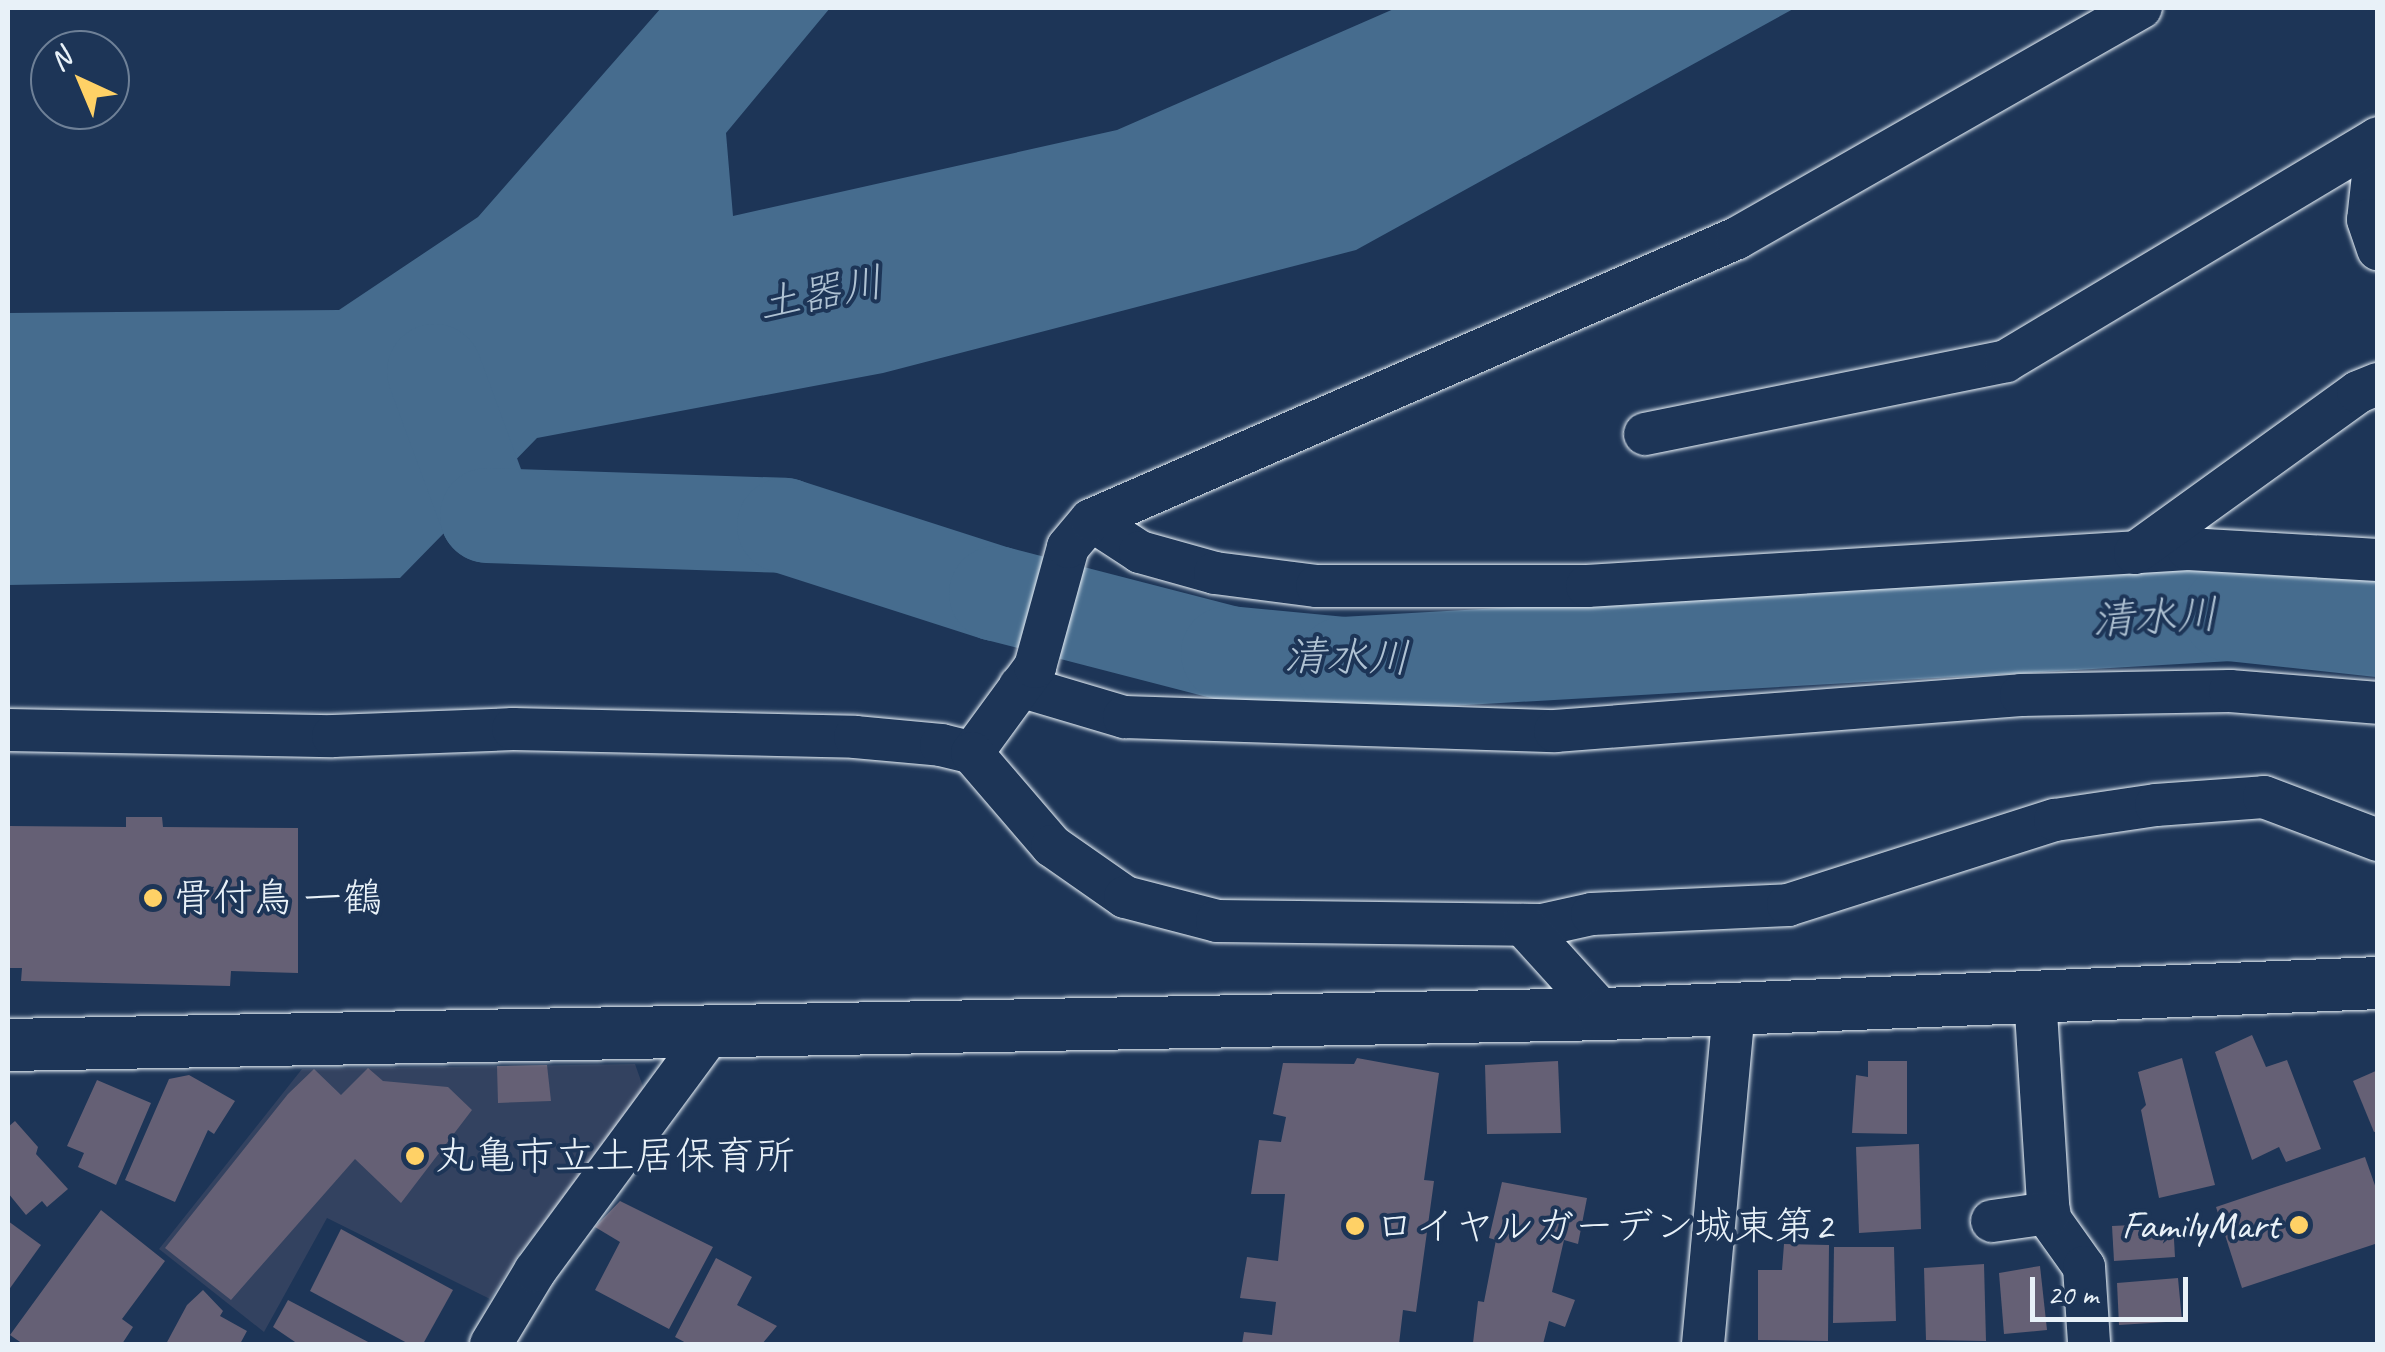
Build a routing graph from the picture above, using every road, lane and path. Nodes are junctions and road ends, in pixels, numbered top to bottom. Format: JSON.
{"nodes":[{"id":1,"x":2141,"y":8,"type":"edge"},
{"id":2,"x":2377,"y":138,"type":"edge"},
{"id":3,"x":2378,"y":249,"type":"edge"},
{"id":4,"x":2378,"y":384,"type":"edge"},
{"id":5,"x":1645,"y":434,"type":"dead end"},
{"id":6,"x":1080,"y":534,"type":"junction"},
{"id":7,"x":2135,"y":553,"type":"junction"},
{"id":8,"x":2378,"y":560,"type":"edge"},
{"id":9,"x":1028,"y":676,"type":"junction"},
{"id":10,"x":2378,"y":703,"type":"edge"},
{"id":11,"x":8,"y":730,"type":"edge"},
{"id":12,"x":972,"y":753,"type":"junction"},
{"id":13,"x":2378,"y":840,"type":"edge"},
{"id":14,"x":1523,"y":924,"type":"junction"},
{"id":15,"x":2378,"y":983,"type":"edge"},
{"id":16,"x":2035,"y":996,"type":"junction"},
{"id":17,"x":1734,"y":1008,"type":"junction"},
{"id":18,"x":1604,"y":1014,"type":"junction"},
{"id":19,"x":714,"y":1028,"type":"junction"},
{"id":20,"x":8,"y":1045,"type":"edge"},
{"id":21,"x":2049,"y":1214,"type":"junction"},
{"id":22,"x":1992,"y":1221,"type":"dead end"},
{"id":23,"x":2089,"y":1343,"type":"edge"},
{"id":24,"x":491,"y":1344,"type":"edge"},
{"id":25,"x":1702,"y":1344,"type":"edge"}],
"edges":[{"from":1,"to":6,"type":"street"},
{"from":2,"to":3,"type":"street"},
{"from":2,"to":5,"type":"street"},
{"from":4,"to":7,"type":"street"},
{"from":6,"to":7,"type":"street"},
{"from":6,"to":9,"type":"street"},
{"from":7,"to":8,"type":"street"},
{"from":9,"to":10,"type":"street"},
{"from":9,"to":12,"type":"street"},
{"from":11,"to":12,"type":"street"},
{"from":12,"to":14,"type":"street"},
{"from":13,"to":14,"type":"street"},
{"from":14,"to":18,"type":"street"},
{"from":15,"to":16,"type":"street"},
{"from":16,"to":17,"type":"street"},
{"from":16,"to":21,"type":"street"},
{"from":17,"to":18,"type":"street"},
{"from":17,"to":25,"type":"street"},
{"from":18,"to":19,"type":"street"},
{"from":19,"to":20,"type":"street"},
{"from":19,"to":24,"type":"street"},
{"from":21,"to":22,"type":"street"},
{"from":21,"to":23,"type":"street"}]}
